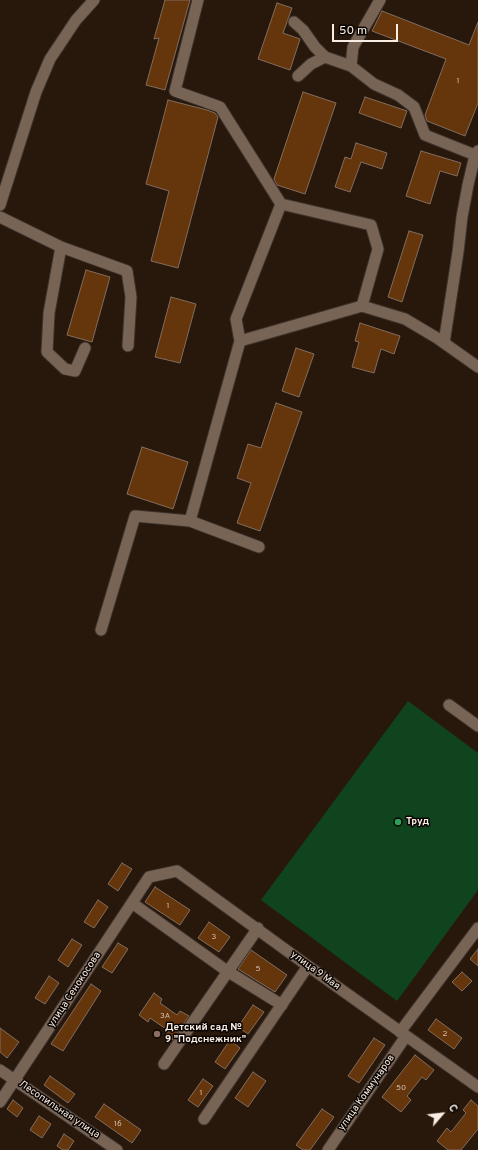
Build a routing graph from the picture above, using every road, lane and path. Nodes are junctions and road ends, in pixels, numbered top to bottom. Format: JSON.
{"nodes":[{"id":1,"x":94,"y":0,"type":"edge"},
{"id":2,"x":198,"y":0,"type":"edge"},
{"id":3,"x":380,"y":0,"type":"edge"},
{"id":4,"x":294,"y":22,"type":"dead end"},
{"id":5,"x":325,"y":57,"type":"junction"},
{"id":6,"x":351,"y":66,"type":"junction"},
{"id":7,"x":298,"y":76,"type":"dead end"},
{"id":8,"x":477,"y":153,"type":"edge"},
{"id":9,"x":281,"y":204,"type":"junction"},
{"id":10,"x":0,"y":205,"type":"edge"},
{"id":11,"x":0,"y":217,"type":"edge"},
{"id":12,"x":61,"y":247,"type":"junction"},
{"id":13,"x":362,"y":306,"type":"junction"},
{"id":14,"x":240,"y":340,"type":"junction"},
{"id":15,"x":444,"y":343,"type":"junction"},
{"id":16,"x":128,"y":346,"type":"dead end"},
{"id":17,"x":85,"y":348,"type":"dead end"},
{"id":18,"x":478,"y":367,"type":"edge"},
{"id":19,"x":190,"y":521,"type":"junction"},
{"id":20,"x":259,"y":547,"type":"dead end"},
{"id":21,"x":101,"y":630,"type":"dead end"},
{"id":22,"x":449,"y":705,"type":"dead end"},
{"id":23,"x":478,"y":726,"type":"edge"},
{"id":24,"x":148,"y":877,"type":"joint"},
{"id":25,"x":132,"y":903,"type":"junction"},
{"id":26,"x":258,"y":928,"type":"junction"},
{"id":27,"x":478,"y":928,"type":"edge"},
{"id":28,"x":308,"y":966,"type":"junction"},
{"id":29,"x":227,"y":971,"type":"junction"},
{"id":30,"x":282,"y":1005,"type":"junction"},
{"id":31,"x":403,"y":1034,"type":"junction"},
{"id":32,"x":164,"y":1064,"type":"dead end"},
{"id":33,"x":0,"y":1070,"type":"edge"},
{"id":34,"x":15,"y":1080,"type":"junction"},
{"id":35,"x":478,"y":1087,"type":"edge"},
{"id":36,"x":0,"y":1102,"type":"edge"},
{"id":37,"x":204,"y":1119,"type":"dead end"},
{"id":38,"x":117,"y":1150,"type":"edge"},
{"id":39,"x":328,"y":1150,"type":"edge"}],
"edges":[{"from":1,"to":10,"type":"street"},
{"from":2,"to":9,"type":"street"},
{"from":3,"to":6,"type":"street"},
{"from":4,"to":5,"type":"street"},
{"from":5,"to":6,"type":"street"},
{"from":5,"to":7,"type":"street"},
{"from":6,"to":8,"type":"street"},
{"from":8,"to":15,"type":"street"},
{"from":9,"to":13,"type":"street"},
{"from":9,"to":14,"type":"street"},
{"from":11,"to":12,"type":"street"},
{"from":12,"to":16,"type":"street"},
{"from":12,"to":17,"type":"street"},
{"from":13,"to":14,"type":"street"},
{"from":13,"to":15,"type":"street"},
{"from":14,"to":19,"type":"street"},
{"from":15,"to":18,"type":"street"},
{"from":19,"to":20,"type":"street"},
{"from":19,"to":21,"type":"street"},
{"from":22,"to":23,"type":"street"},
{"from":24,"to":25,"type":"street","name":"улица Сенокосова"},
{"from":24,"to":26,"type":"street","name":"улица 9 Мая"},
{"from":25,"to":29,"type":"street"},
{"from":25,"to":34,"type":"street","name":"улица Сенокосова"},
{"from":26,"to":28,"type":"street","name":"улица 9 Мая"},
{"from":26,"to":29,"type":"street"},
{"from":27,"to":31,"type":"street","name":"улица Коммунаров"},
{"from":28,"to":30,"type":"street"},
{"from":28,"to":31,"type":"street","name":"улица 9 Мая"},
{"from":29,"to":30,"type":"street"},
{"from":29,"to":32,"type":"street"},
{"from":30,"to":37,"type":"street"},
{"from":31,"to":35,"type":"street","name":"улица 9 Мая"},
{"from":31,"to":39,"type":"street","name":"улица Коммунаров"},
{"from":33,"to":34,"type":"street","name":"Лесопильная улица"},
{"from":34,"to":36,"type":"street","name":"улица Сенокосова"},
{"from":34,"to":38,"type":"street","name":"Лесопильная улица"}]}
